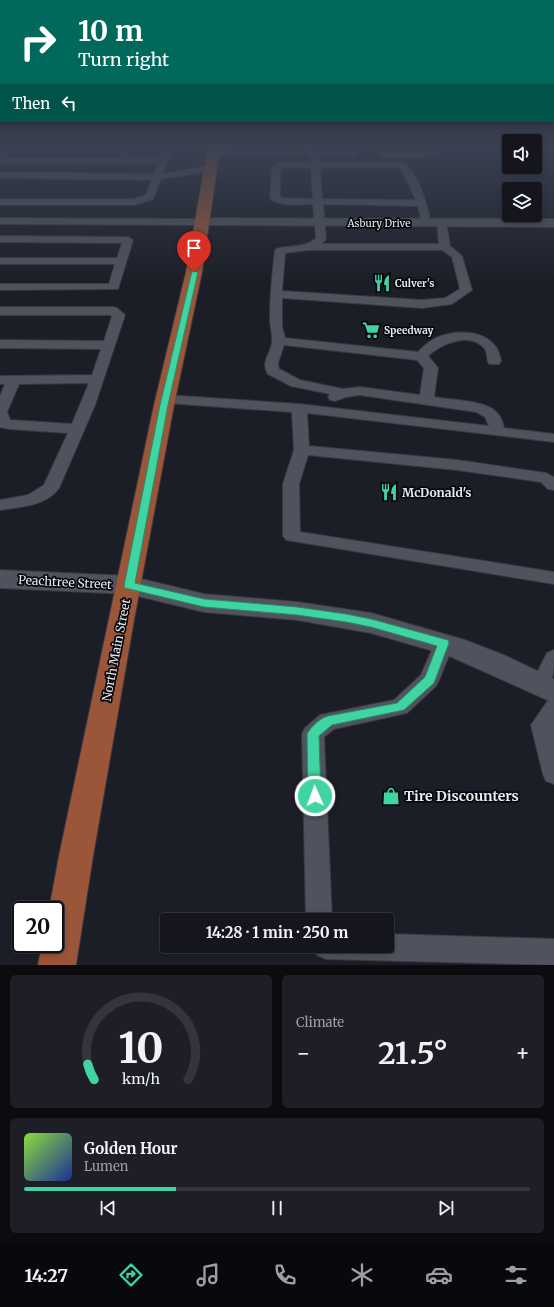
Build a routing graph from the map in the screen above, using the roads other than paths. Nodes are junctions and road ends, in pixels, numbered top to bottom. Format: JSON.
{"nodes":[{"id":1,"x":152,"y":192,"type":"edge"},
{"id":2,"x":208,"y":192,"type":"edge"},
{"id":3,"x":275,"y":192,"type":"edge"},
{"id":4,"x":317,"y":192,"type":"edge"},
{"id":5,"x":417,"y":192,"type":"edge"},
{"id":6,"x":0,"y":202,"type":"edge"},
{"id":7,"x":134,"y":202,"type":"junction"},
{"id":8,"x":318,"y":202,"type":"junction"},
{"id":9,"x":422,"y":202,"type":"junction"},
{"id":10,"x":0,"y":221,"type":"edge"},
{"id":11,"x":125,"y":222,"type":"junction"},
{"id":12,"x":156,"y":222,"type":"junction"},
{"id":13,"x":203,"y":222,"type":"junction"},
{"id":14,"x":321,"y":222,"type":"junction"},
{"id":15,"x":426,"y":223,"type":"junction"},
{"id":16,"x":442,"y":223,"type":"junction"},
{"id":17,"x":554,"y":223,"type":"edge"},
{"id":18,"x":0,"y":240,"type":"edge"},
{"id":19,"x":128,"y":240,"type":"junction"},
{"id":20,"x":307,"y":247,"type":"junction"},
{"id":21,"x":445,"y":247,"type":"junction"},
{"id":22,"x":0,"y":261,"type":"edge"},
{"id":23,"x":122,"y":261,"type":"junction"},
{"id":24,"x":0,"y":287,"type":"edge"},
{"id":25,"x":277,"y":294,"type":"junction"},
{"id":26,"x":0,"y":311,"type":"edge"},
{"id":27,"x":279,"y":341,"type":"junction"},
{"id":28,"x":0,"y":344,"type":"edge"},
{"id":29,"x":109,"y":345,"type":"junction"},
{"id":30,"x":421,"y":356,"type":"junction"},
{"id":31,"x":494,"y":361,"type":"dead end"},
{"id":32,"x":97,"y":379,"type":"junction"},
{"id":33,"x":7,"y":380,"type":"edge"},
{"id":34,"x":343,"y":393,"type":"junction"},
{"id":35,"x":166,"y":398,"type":"junction"},
{"id":36,"x":426,"y":401,"type":"junction"},
{"id":37,"x":2,"y":404,"type":"edge"},
{"id":38,"x":300,"y":408,"type":"junction"},
{"id":39,"x":329,"y":412,"type":"junction"},
{"id":40,"x":78,"y":429,"type":"junction"},
{"id":41,"x":498,"y":432,"type":"junction"},
{"id":42,"x":554,"y":438,"type":"edge"},
{"id":43,"x":302,"y":450,"type":"junction"},
{"id":44,"x":554,"y":485,"type":"edge"},
{"id":45,"x":0,"y":505,"type":"edge"},
{"id":46,"x":554,"y":578,"type":"edge"},
{"id":47,"x":0,"y":579,"type":"edge"},
{"id":48,"x":129,"y":586,"type":"junction"},
{"id":49,"x":444,"y":643,"type":"junction"},
{"id":50,"x":554,"y":658,"type":"edge"},
{"id":51,"x":547,"y":689,"type":"edge"},
{"id":52,"x":554,"y":708,"type":"edge"},
{"id":53,"x":554,"y":774,"type":"edge"},
{"id":54,"x":319,"y":913,"type":"edge"},
{"id":55,"x":394,"y":948,"type":"edge"},
{"id":56,"x":554,"y":952,"type":"edge"},
{"id":57,"x":58,"y":965,"type":"edge"}],
"edges":[{"from":1,"to":7,"type":"lane"},
{"from":2,"to":13,"type":"main road","name":"North Main Street"},
{"from":3,"to":8,"type":"lane"},
{"from":4,"to":8,"type":"lane"},
{"from":5,"to":9,"type":"lane"},
{"from":6,"to":7,"type":"lane"},
{"from":7,"to":11,"type":"lane"},
{"from":8,"to":9,"type":"lane"},
{"from":8,"to":14,"type":"lane"},
{"from":9,"to":15,"type":"lane"},
{"from":10,"to":11,"type":"lane"},
{"from":11,"to":12,"type":"lane"},
{"from":12,"to":13,"type":"lane"},
{"from":12,"to":19,"type":"lane"},
{"from":13,"to":14,"type":"street","name":"Asbury Drive"},
{"from":13,"to":35,"type":"main road","name":"North Main Street"},
{"from":14,"to":15,"type":"street","name":"Asbury Drive"},
{"from":14,"to":20,"type":"lane"},
{"from":15,"to":16,"type":"street","name":"Asbury Drive"},
{"from":16,"to":17,"type":"street","name":"Asbury Drive"},
{"from":16,"to":21,"type":"lane"},
{"from":18,"to":19,"type":"lane"},
{"from":19,"to":23,"type":"lane"},
{"from":20,"to":21,"type":"lane"},
{"from":20,"to":25,"type":"lane"},
{"from":21,"to":25,"type":"lane"},
{"from":22,"to":23,"type":"lane"},
{"from":23,"to":24,"type":"lane"},
{"from":25,"to":27,"type":"lane"},
{"from":26,"to":29,"type":"lane"},
{"from":27,"to":30,"type":"lane"},
{"from":27,"to":34,"type":"lane"},
{"from":28,"to":29,"type":"lane"},
{"from":29,"to":32,"type":"lane"},
{"from":30,"to":31,"type":"lane"},
{"from":30,"to":36,"type":"lane"},
{"from":32,"to":33,"type":"lane"},
{"from":32,"to":40,"type":"lane"},
{"from":33,"to":37,"type":"lane"},
{"from":34,"to":36,"type":"lane"},
{"from":34,"to":39,"type":"lane"},
{"from":35,"to":38,"type":"lane"},
{"from":35,"to":48,"type":"main road","name":"North Main Street"},
{"from":36,"to":41,"type":"lane"},
{"from":37,"to":40,"type":"lane"},
{"from":38,"to":39,"type":"lane"},
{"from":38,"to":43,"type":"lane"},
{"from":39,"to":41,"type":"lane"},
{"from":40,"to":45,"type":"lane"},
{"from":41,"to":42,"type":"lane"},
{"from":43,"to":44,"type":"lane"},
{"from":43,"to":46,"type":"lane"},
{"from":47,"to":48,"type":"street","name":"Peachtree Street"},
{"from":48,"to":49,"type":"street","name":"Peachtree Street"},
{"from":48,"to":57,"type":"main road","name":"North Main Street"},
{"from":49,"to":51,"type":"street","name":"Peachtree Street"},
{"from":49,"to":54,"type":"lane"},
{"from":50,"to":51,"type":"lane"},
{"from":52,"to":53,"type":"lane"},
{"from":55,"to":56,"type":"lane"}]}
